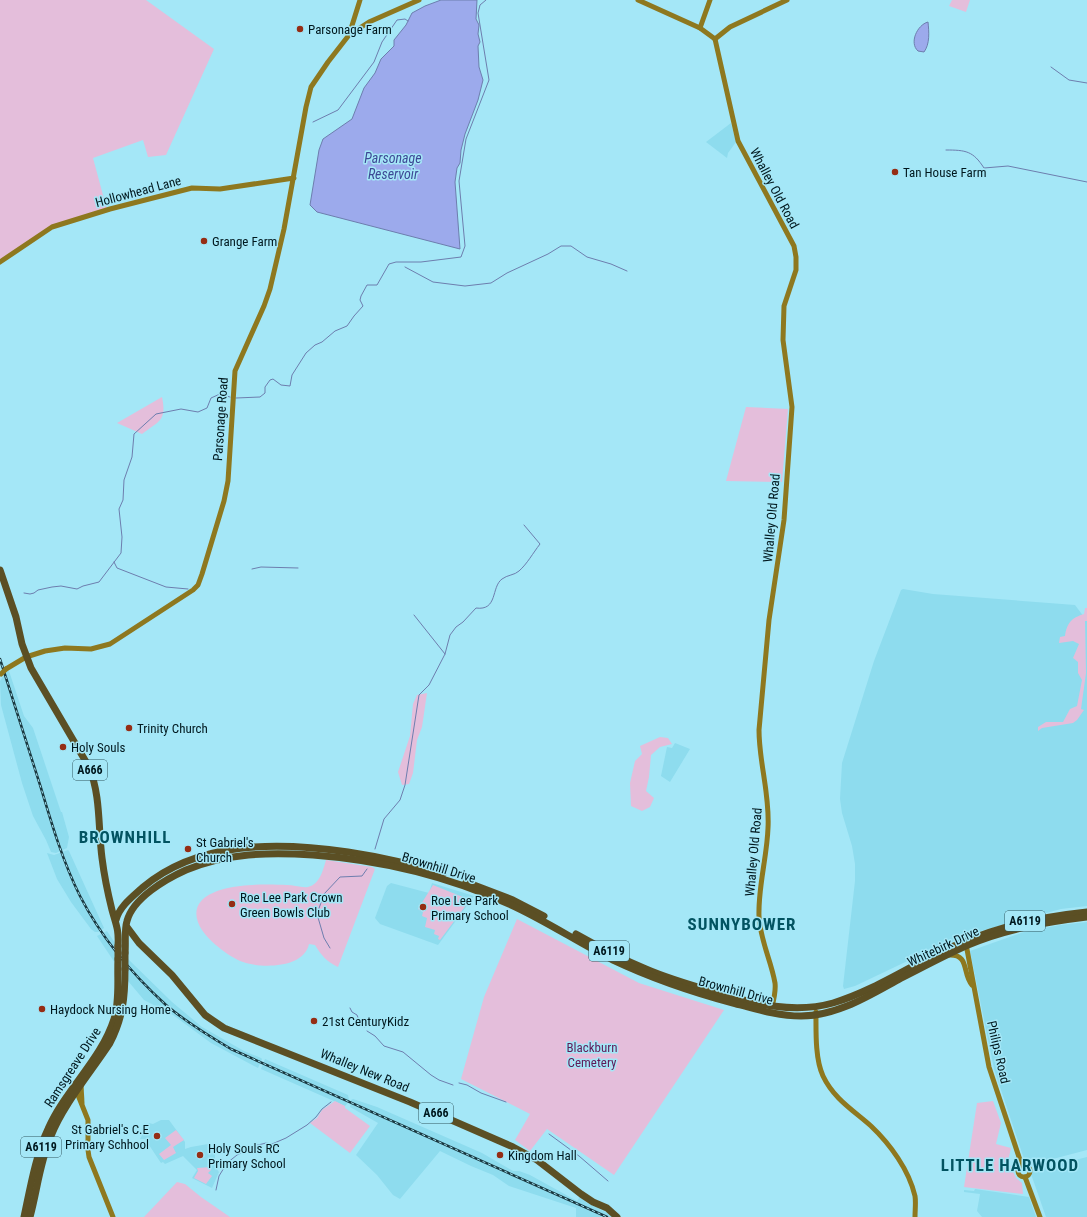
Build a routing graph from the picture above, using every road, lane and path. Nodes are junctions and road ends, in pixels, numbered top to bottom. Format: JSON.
{"nodes":[{"id":1,"x":360,"y":0,"type":"edge"},
{"id":2,"x":418,"y":0,"type":"edge"},
{"id":3,"x":638,"y":0,"type":"edge"},
{"id":4,"x":710,"y":0,"type":"edge"},
{"id":5,"x":787,"y":0,"type":"edge"},
{"id":6,"x":700,"y":28,"type":"junction"},
{"id":7,"x":349,"y":35,"type":"junction"},
{"id":8,"x":715,"y":39,"type":"junction"},
{"id":9,"x":294,"y":178,"type":"junction"},
{"id":10,"x":0,"y":262,"type":"edge"},
{"id":11,"x":0,"y":570,"type":"edge"},
{"id":12,"x":26,"y":657,"type":"junction"},
{"id":13,"x":1,"y":675,"type":"edge"},
{"id":14,"x":110,"y":898,"type":"junction"},
{"id":15,"x":122,"y":907,"type":"junction"},
{"id":16,"x":1087,"y":912,"type":"edge"},
{"id":17,"x":1087,"y":917,"type":"edge"},
{"id":18,"x":116,"y":923,"type":"junction"},
{"id":19,"x":127,"y":923,"type":"junction"},
{"id":20,"x":126,"y":938,"type":"junction"},
{"id":21,"x":139,"y":943,"type":"junction"},
{"id":22,"x":966,"y":944,"type":"junction"},
{"id":23,"x":948,"y":955,"type":"junction"},
{"id":24,"x":974,"y":987,"type":"junction"},
{"id":25,"x":816,"y":1007,"type":"junction"},
{"id":26,"x":771,"y":1009,"type":"junction"},
{"id":27,"x":816,"y":1015,"type":"junction"},
{"id":28,"x":78,"y":1085,"type":"junction"},
{"id":29,"x":76,"y":1093,"type":"junction"},
{"id":30,"x":70,"y":1103,"type":"junction"},
{"id":31,"x":82,"y":1103,"type":"junction"},
{"id":32,"x":1022,"y":1166,"type":"junction"},
{"id":33,"x":1025,"y":1177,"type":"junction"},
{"id":34,"x":24,"y":1217,"type":"edge"},
{"id":35,"x":30,"y":1217,"type":"edge"},
{"id":36,"x":114,"y":1217,"type":"edge"},
{"id":37,"x":617,"y":1217,"type":"edge"},
{"id":38,"x":915,"y":1217,"type":"edge"},
{"id":39,"x":1040,"y":1217,"type":"edge"}],
"edges":[{"from":1,"to":7,"type":"street"},
{"from":2,"to":7,"type":"street"},
{"from":3,"to":6,"type":"street"},
{"from":4,"to":6,"type":"street"},
{"from":5,"to":8,"type":"street"},
{"from":6,"to":8,"type":"street"},
{"from":7,"to":9,"type":"street","name":"Parsonage Road"},
{"from":8,"to":26,"type":"street","name":"Whalley Old Road"},
{"from":9,"to":10,"type":"street","name":"Hollowhead Lane"},
{"from":9,"to":12,"type":"street","name":"Parsonage Road"},
{"from":11,"to":12,"type":"highway","number":"A666"},
{"from":12,"to":13,"type":"street","name":"Parsonage Road","bridge":true},
{"from":12,"to":14,"type":"highway","number":"A666"},
{"from":14,"to":15,"type":"highway"},
{"from":14,"to":18,"type":"highway","number":"A666"},
{"from":15,"to":18,"type":"highway","number":"A6119"},
{"from":15,"to":19,"type":"highway","number":"A666"},
{"from":15,"to":26,"type":"highway","name":"Brownhill Drive","number":"A6119"},
{"from":16,"to":22,"type":"highway","name":"Whitebirk Drive","number":"A6119"},
{"from":17,"to":22,"type":"highway","name":"Whitebirk Drive","number":"A6119"},
{"from":18,"to":19,"type":"highway"},
{"from":18,"to":20,"type":"highway","name":"Whalley New Road","number":"A666"},
{"from":18,"to":28,"type":"highway","name":"Ramsgreave Drive","number":"A6119","bridge":true},
{"from":19,"to":20,"type":"highway","number":"A6119"},
{"from":19,"to":21,"type":"highway","name":"Whalley New Road","number":"A666"},
{"from":19,"to":26,"type":"highway","name":"Brownhill Drive","number":"A6119"},
{"from":20,"to":21,"type":"highway","name":"Whalley New Road","number":"A666"},
{"from":20,"to":28,"type":"highway","name":"Ramsgreave Drive","number":"A6119","bridge":true},
{"from":21,"to":37,"type":"highway","name":"Whalley New Road","number":"A666"},
{"from":22,"to":23,"type":"highway","name":"Whitebirk Drive","number":"A6119"},
{"from":22,"to":24,"type":"street","name":"Philips Road"},
{"from":22,"to":25,"type":"highway","name":"Whitebirk Drive","number":"A6119"},
{"from":23,"to":24,"type":"street"},
{"from":23,"to":27,"type":"highway","name":"Whitebirk Drive","number":"A6119"},
{"from":24,"to":32,"type":"street","name":"Philips Road"},
{"from":25,"to":26,"type":"highway","name":"Brownhill Drive","number":"A6119"},
{"from":25,"to":27,"type":"street"},
{"from":26,"to":27,"type":"highway","name":"Brownhill Drive","number":"A6119"},
{"from":27,"to":38,"type":"street"},
{"from":28,"to":29,"type":"highway","name":"Ramsgreave Drive","number":"A6119"},
{"from":28,"to":31,"type":"street"},
{"from":28,"to":34,"type":"highway","name":"Ramsgreave Drive","number":"A6119"},
{"from":29,"to":30,"type":"highway","name":"Ramsgreave Drive","number":"A6119"},
{"from":29,"to":31,"type":"street"},
{"from":30,"to":31,"type":"street"},
{"from":30,"to":35,"type":"highway","name":"Ramsgreave Drive","number":"A6119"},
{"from":31,"to":36,"type":"street"},
{"from":32,"to":33,"type":"street","name":"Philips Road"},
{"from":32,"to":33,"type":"street","name":"Philips Road"},
{"from":33,"to":39,"type":"street","name":"Philips Road"}]}
